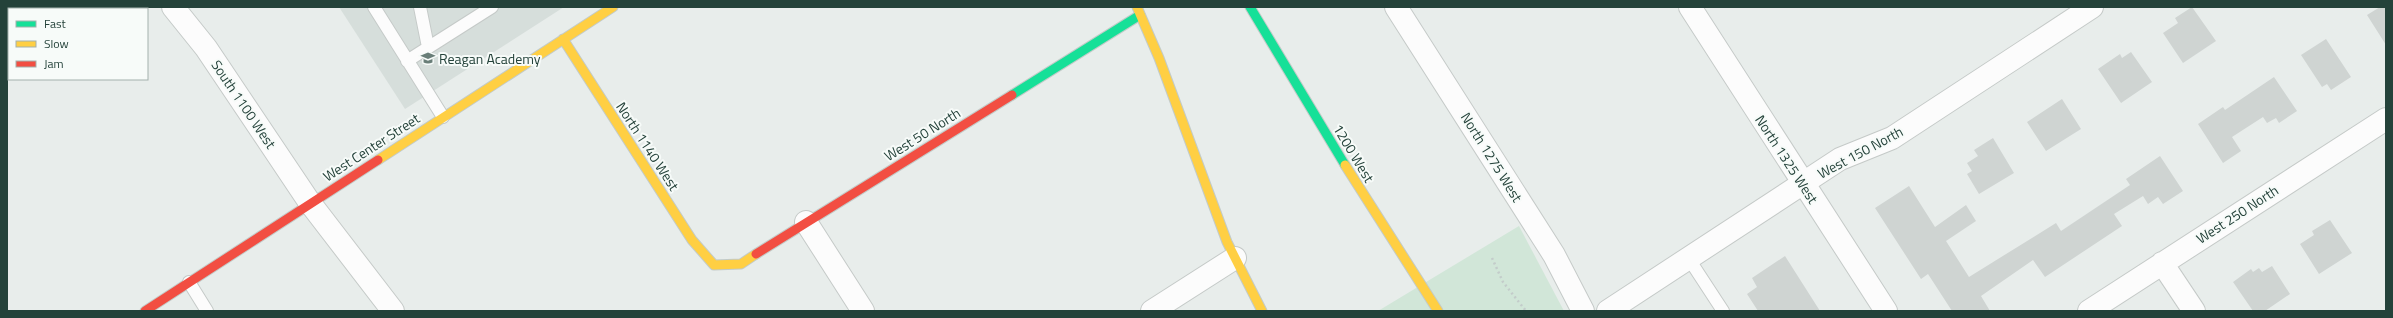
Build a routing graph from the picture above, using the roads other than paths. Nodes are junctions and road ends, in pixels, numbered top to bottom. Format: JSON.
{"nodes":[{"id":1,"x":173,"y":7,"type":"edge"},
{"id":2,"x":374,"y":7,"type":"edge"},
{"id":3,"x":420,"y":7,"type":"edge"},
{"id":4,"x":492,"y":7,"type":"edge"},
{"id":5,"x":613,"y":7,"type":"edge"},
{"id":6,"x":1250,"y":7,"type":"edge"},
{"id":7,"x":1396,"y":7,"type":"edge"},
{"id":8,"x":1690,"y":7,"type":"edge"},
{"id":9,"x":2092,"y":7,"type":"edge"},
{"id":10,"x":1139,"y":11,"type":"edge"},
{"id":11,"x":563,"y":40,"type":"junction"},
{"id":12,"x":428,"y":47,"type":"junction"},
{"id":13,"x":407,"y":61,"type":"junction"},
{"id":14,"x":443,"y":118,"type":"junction"},
{"id":15,"x":2386,"y":118,"type":"edge"},
{"id":16,"x":1802,"y":183,"type":"junction"},
{"id":17,"x":310,"y":203,"type":"junction"},
{"id":18,"x":806,"y":222,"type":"junction"},
{"id":19,"x":1235,"y":258,"type":"junction"},
{"id":20,"x":1689,"y":258,"type":"junction"},
{"id":21,"x":2162,"y":263,"type":"junction"},
{"id":22,"x":714,"y":266,"type":"joint"},
{"id":23,"x":188,"y":282,"type":"junction"},
{"id":24,"x":145,"y":311,"type":"edge"},
{"id":25,"x":207,"y":311,"type":"edge"},
{"id":26,"x":393,"y":311,"type":"edge"},
{"id":27,"x":863,"y":311,"type":"edge"},
{"id":28,"x":1152,"y":311,"type":"edge"},
{"id":29,"x":1262,"y":311,"type":"edge"},
{"id":30,"x":1438,"y":311,"type":"edge"},
{"id":31,"x":1583,"y":311,"type":"edge"},
{"id":32,"x":1608,"y":311,"type":"edge"},
{"id":33,"x":1723,"y":311,"type":"edge"},
{"id":34,"x":1886,"y":311,"type":"edge"},
{"id":35,"x":2089,"y":311,"type":"edge"},
{"id":36,"x":2194,"y":311,"type":"edge"}],
"edges":[{"from":1,"to":17,"type":"street","name":"South 1100 West"},
{"from":2,"to":13,"type":"lane"},
{"from":3,"to":12,"type":"lane"},
{"from":4,"to":12,"type":"lane"},
{"from":5,"to":11,"type":"street","name":"West Center Street"},
{"from":6,"to":30,"type":"street","name":"1200 West"},
{"from":7,"to":31,"type":"street","name":"North 1275 West"},
{"from":8,"to":16,"type":"street","name":"North 1325 West"},
{"from":9,"to":16,"type":"street","name":"West 150 North"},
{"from":10,"to":18,"type":"street","name":"West 50 North"},
{"from":10,"to":19,"type":"street"},
{"from":11,"to":14,"type":"street","name":"West Center Street"},
{"from":11,"to":22,"type":"street","name":"North 1140 West"},
{"from":12,"to":13,"type":"lane"},
{"from":13,"to":14,"type":"lane"},
{"from":14,"to":17,"type":"street","name":"West Center Street"},
{"from":15,"to":21,"type":"street","name":"West 250 North"},
{"from":16,"to":20,"type":"street","name":"West 150 North"},
{"from":16,"to":34,"type":"street","name":"North 1325 West"},
{"from":17,"to":23,"type":"street","name":"West Center Street"},
{"from":17,"to":26,"type":"street","name":"South 1100 West"},
{"from":18,"to":22,"type":"street","name":"West 50 North"},
{"from":18,"to":27,"type":"street"},
{"from":19,"to":28,"type":"street"},
{"from":19,"to":29,"type":"street"},
{"from":20,"to":32,"type":"street","name":"West 150 North"},
{"from":20,"to":33,"type":"lane"},
{"from":21,"to":35,"type":"street","name":"West 250 North"},
{"from":21,"to":36,"type":"street"},
{"from":23,"to":24,"type":"street","name":"West Center Street"},
{"from":23,"to":25,"type":"lane"}]}
